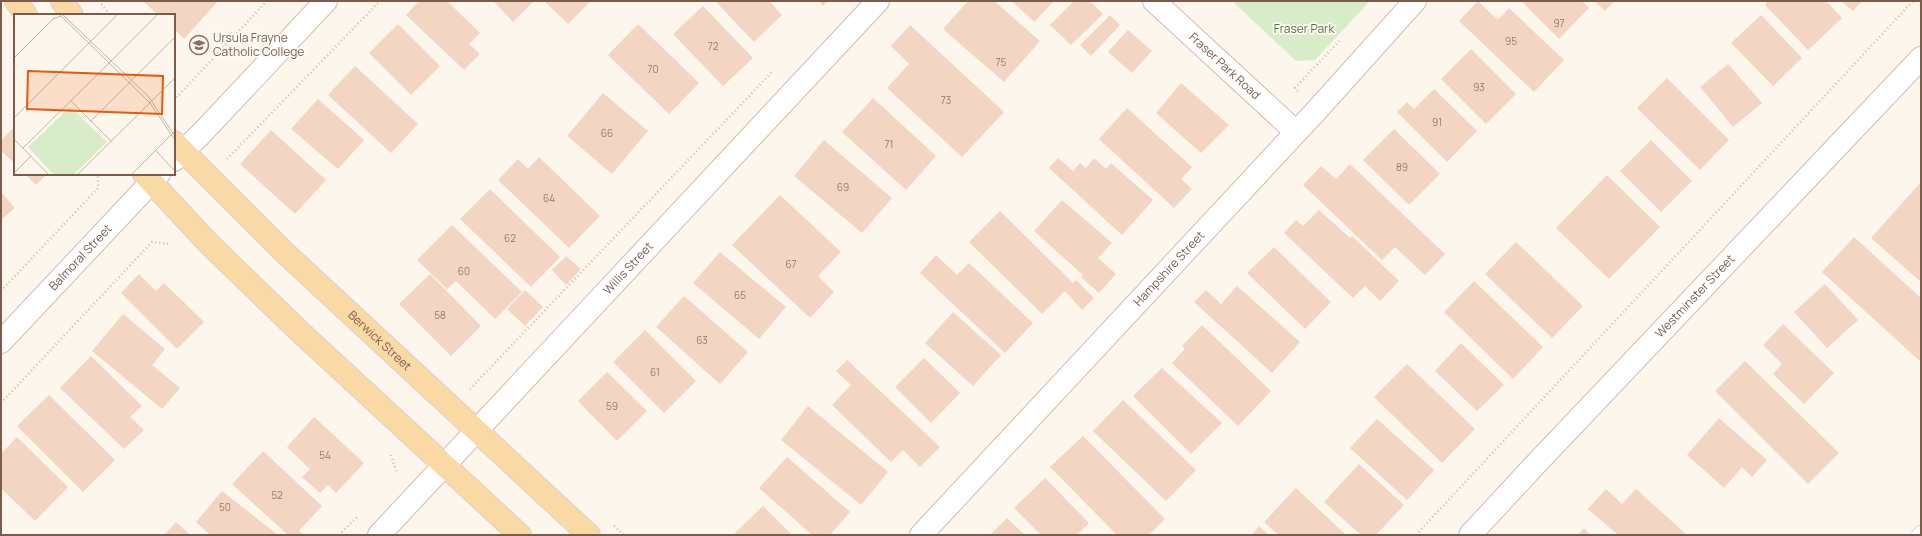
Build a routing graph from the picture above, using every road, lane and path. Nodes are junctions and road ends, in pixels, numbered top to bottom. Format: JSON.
{"nodes":[{"id":1,"x":16,"y":1,"type":"edge"},
{"id":2,"x":62,"y":1,"type":"edge"},
{"id":3,"x":100,"y":1,"type":"edge"},
{"id":4,"x":267,"y":1,"type":"edge"},
{"id":5,"x":326,"y":1,"type":"edge"},
{"id":6,"x":380,"y":1,"type":"edge"},
{"id":7,"x":878,"y":1,"type":"edge"},
{"id":8,"x":1154,"y":1,"type":"edge"},
{"id":9,"x":1415,"y":1,"type":"edge"},
{"id":10,"x":1913,"y":1,"type":"edge"},
{"id":11,"x":25,"y":14,"type":"edge"},
{"id":12,"x":71,"y":14,"type":"edge"},
{"id":13,"x":109,"y":14,"type":"edge"},
{"id":14,"x":1921,"y":58,"type":"edge"},
{"id":15,"x":774,"y":70,"type":"dead end"},
{"id":16,"x":175,"y":94,"type":"edge"},
{"id":17,"x":1296,"y":132,"type":"junction"},
{"id":18,"x":177,"y":152,"type":"edge"},
{"id":19,"x":226,"y":160,"type":"dead end"},
{"id":20,"x":98,"y":175,"type":"edge"},
{"id":21,"x":151,"y":177,"type":"edge"},
{"id":22,"x":175,"y":245,"type":"dead end"},
{"id":23,"x":1,"y":291,"type":"edge"},
{"id":24,"x":1,"y":342,"type":"edge"},
{"id":25,"x":469,"y":389,"type":"dead end"},
{"id":26,"x":1,"y":403,"type":"edge"},
{"id":27,"x":477,"y":431,"type":"junction"},
{"id":28,"x":390,"y":453,"type":"dead end"},
{"id":29,"x":445,"y":465,"type":"junction"},
{"id":30,"x":392,"y":479,"type":"dead end"},
{"id":31,"x":361,"y":513,"type":"dead end"},
{"id":32,"x":1921,"y":532,"type":"edge"},
{"id":33,"x":340,"y":535,"type":"edge"},
{"id":34,"x":379,"y":535,"type":"edge"},
{"id":35,"x":520,"y":535,"type":"edge"},
{"id":36,"x":589,"y":535,"type":"edge"},
{"id":37,"x":921,"y":535,"type":"edge"},
{"id":38,"x":1416,"y":535,"type":"edge"},
{"id":39,"x":1470,"y":535,"type":"edge"},
{"id":40,"x":1918,"y":535,"type":"edge"}],
"edges":[{"from":1,"to":11,"type":"main road"},
{"from":2,"to":12,"type":"main road"},
{"from":3,"to":13,"type":"path"},
{"from":4,"to":16,"type":"path"},
{"from":5,"to":18,"type":"street"},
{"from":6,"to":19,"type":"path"},
{"from":7,"to":27,"type":"street","name":"Willis Street"},
{"from":8,"to":17,"type":"street","name":"Fraser Park Road"},
{"from":9,"to":17,"type":"street","name":"Hampshire Street"},
{"from":10,"to":38,"type":"path"},
{"from":14,"to":39,"type":"street","name":"Westminster Street"},
{"from":15,"to":25,"type":"path"},
{"from":17,"to":37,"type":"street","name":"Hampshire Street"},
{"from":18,"to":27,"type":"main road","name":"Berwick Street"},
{"from":20,"to":23,"type":"path"},
{"from":21,"to":24,"type":"street","name":"Balmoral Street"},
{"from":21,"to":29,"type":"main road"},
{"from":22,"to":26,"type":"path"},
{"from":27,"to":29,"type":"street","name":"Willis Street"},
{"from":27,"to":36,"type":"main road","name":"Berwick Street"},
{"from":28,"to":30,"type":"path"},
{"from":29,"to":34,"type":"street","name":"Willis Street"},
{"from":29,"to":35,"type":"main road"},
{"from":31,"to":33,"type":"path"},
{"from":32,"to":40,"type":"lane"}]}
